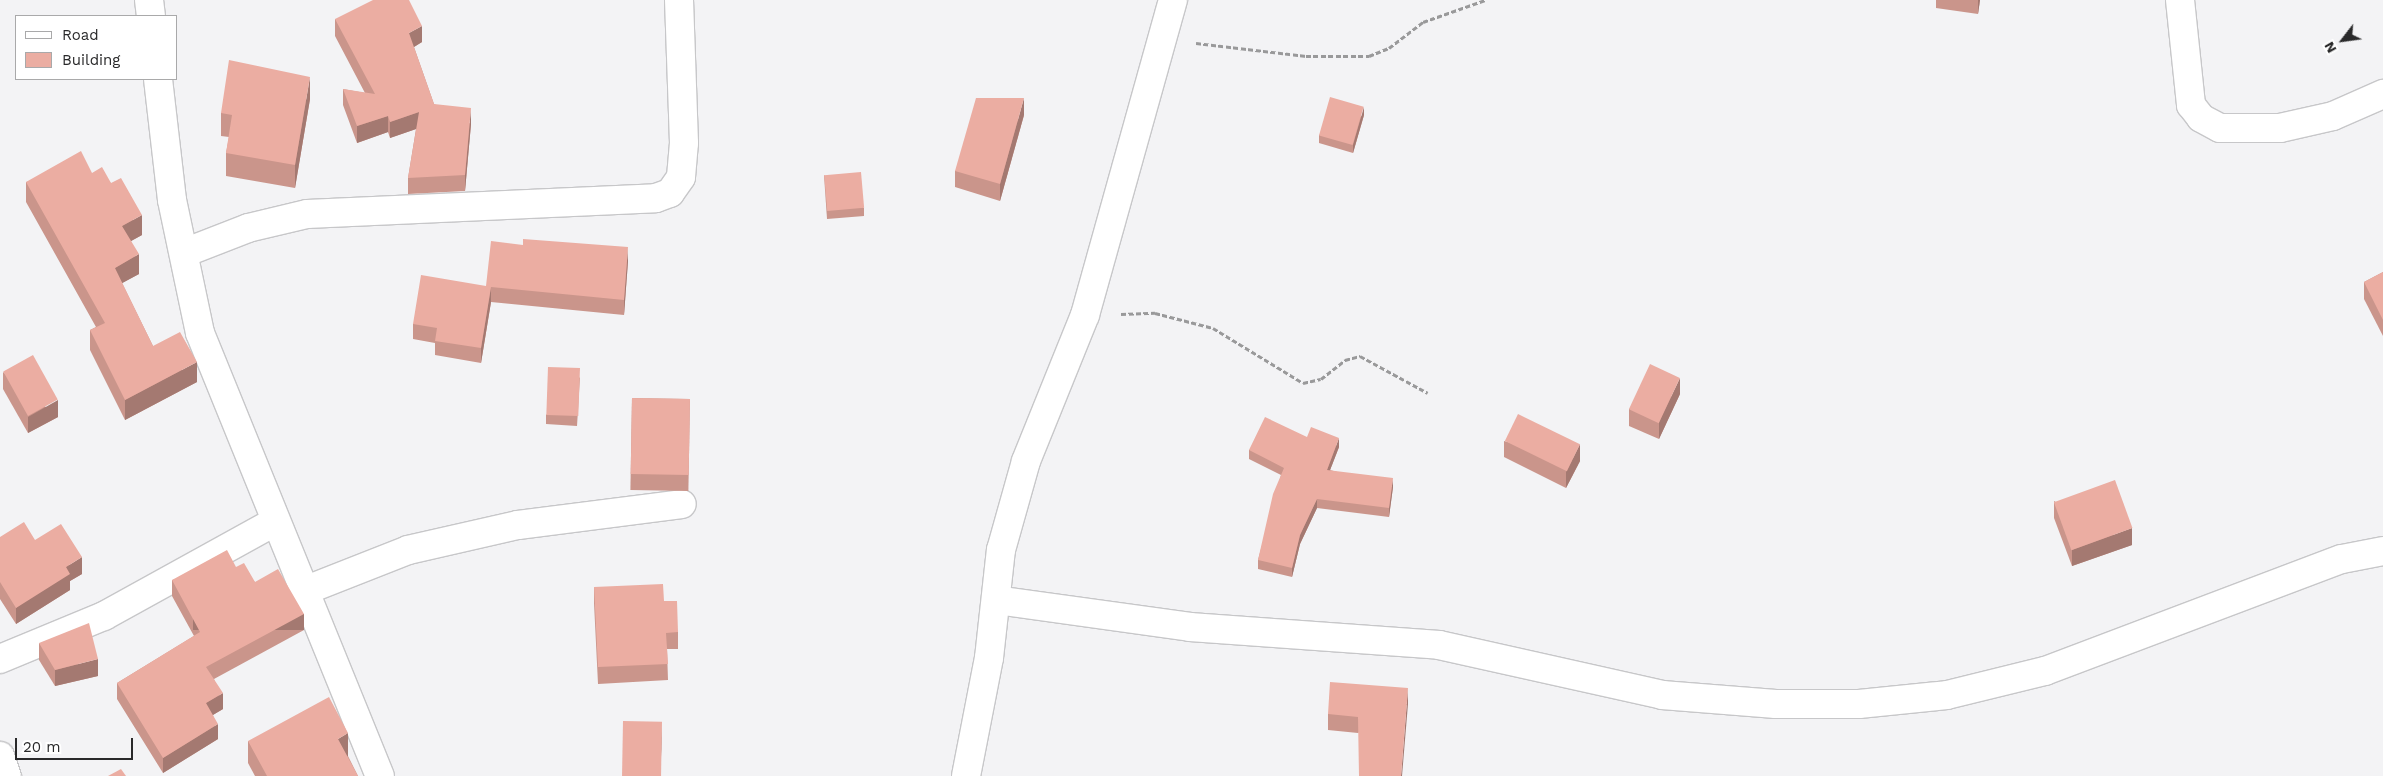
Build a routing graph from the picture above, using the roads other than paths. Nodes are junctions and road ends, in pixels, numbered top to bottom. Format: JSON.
{"nodes":[{"id":1,"x":149,"y":0,"type":"edge"},
{"id":2,"x":679,"y":0,"type":"edge"},
{"id":3,"x":1173,"y":0,"type":"edge"},
{"id":4,"x":2180,"y":0,"type":"edge"},
{"id":5,"x":151,"y":15,"type":"edge"},
{"id":6,"x":158,"y":80,"type":"edge"},
{"id":7,"x":2383,"y":94,"type":"edge"},
{"id":8,"x":184,"y":252,"type":"junction"},
{"id":9,"x":682,"y":504,"type":"dead end"},
{"id":10,"x":274,"y":522,"type":"junction"},
{"id":11,"x":2383,"y":551,"type":"edge"},
{"id":12,"x":304,"y":591,"type":"junction"},
{"id":13,"x":996,"y":600,"type":"junction"},
{"id":14,"x":0,"y":659,"type":"edge"},
{"id":15,"x":0,"y":756,"type":"edge"},
{"id":16,"x":7,"y":776,"type":"edge"},
{"id":17,"x":380,"y":776,"type":"edge"},
{"id":18,"x":966,"y":776,"type":"edge"}],
"edges":[{"from":1,"to":5,"type":"street"},
{"from":2,"to":8,"type":"street"},
{"from":3,"to":13,"type":"street"},
{"from":4,"to":7,"type":"street"},
{"from":6,"to":8,"type":"street"},
{"from":8,"to":10,"type":"street"},
{"from":9,"to":12,"type":"street"},
{"from":10,"to":12,"type":"street"},
{"from":10,"to":14,"type":"street"},
{"from":11,"to":13,"type":"street"},
{"from":12,"to":17,"type":"street"},
{"from":13,"to":18,"type":"street"},
{"from":15,"to":16,"type":"street"}]}
